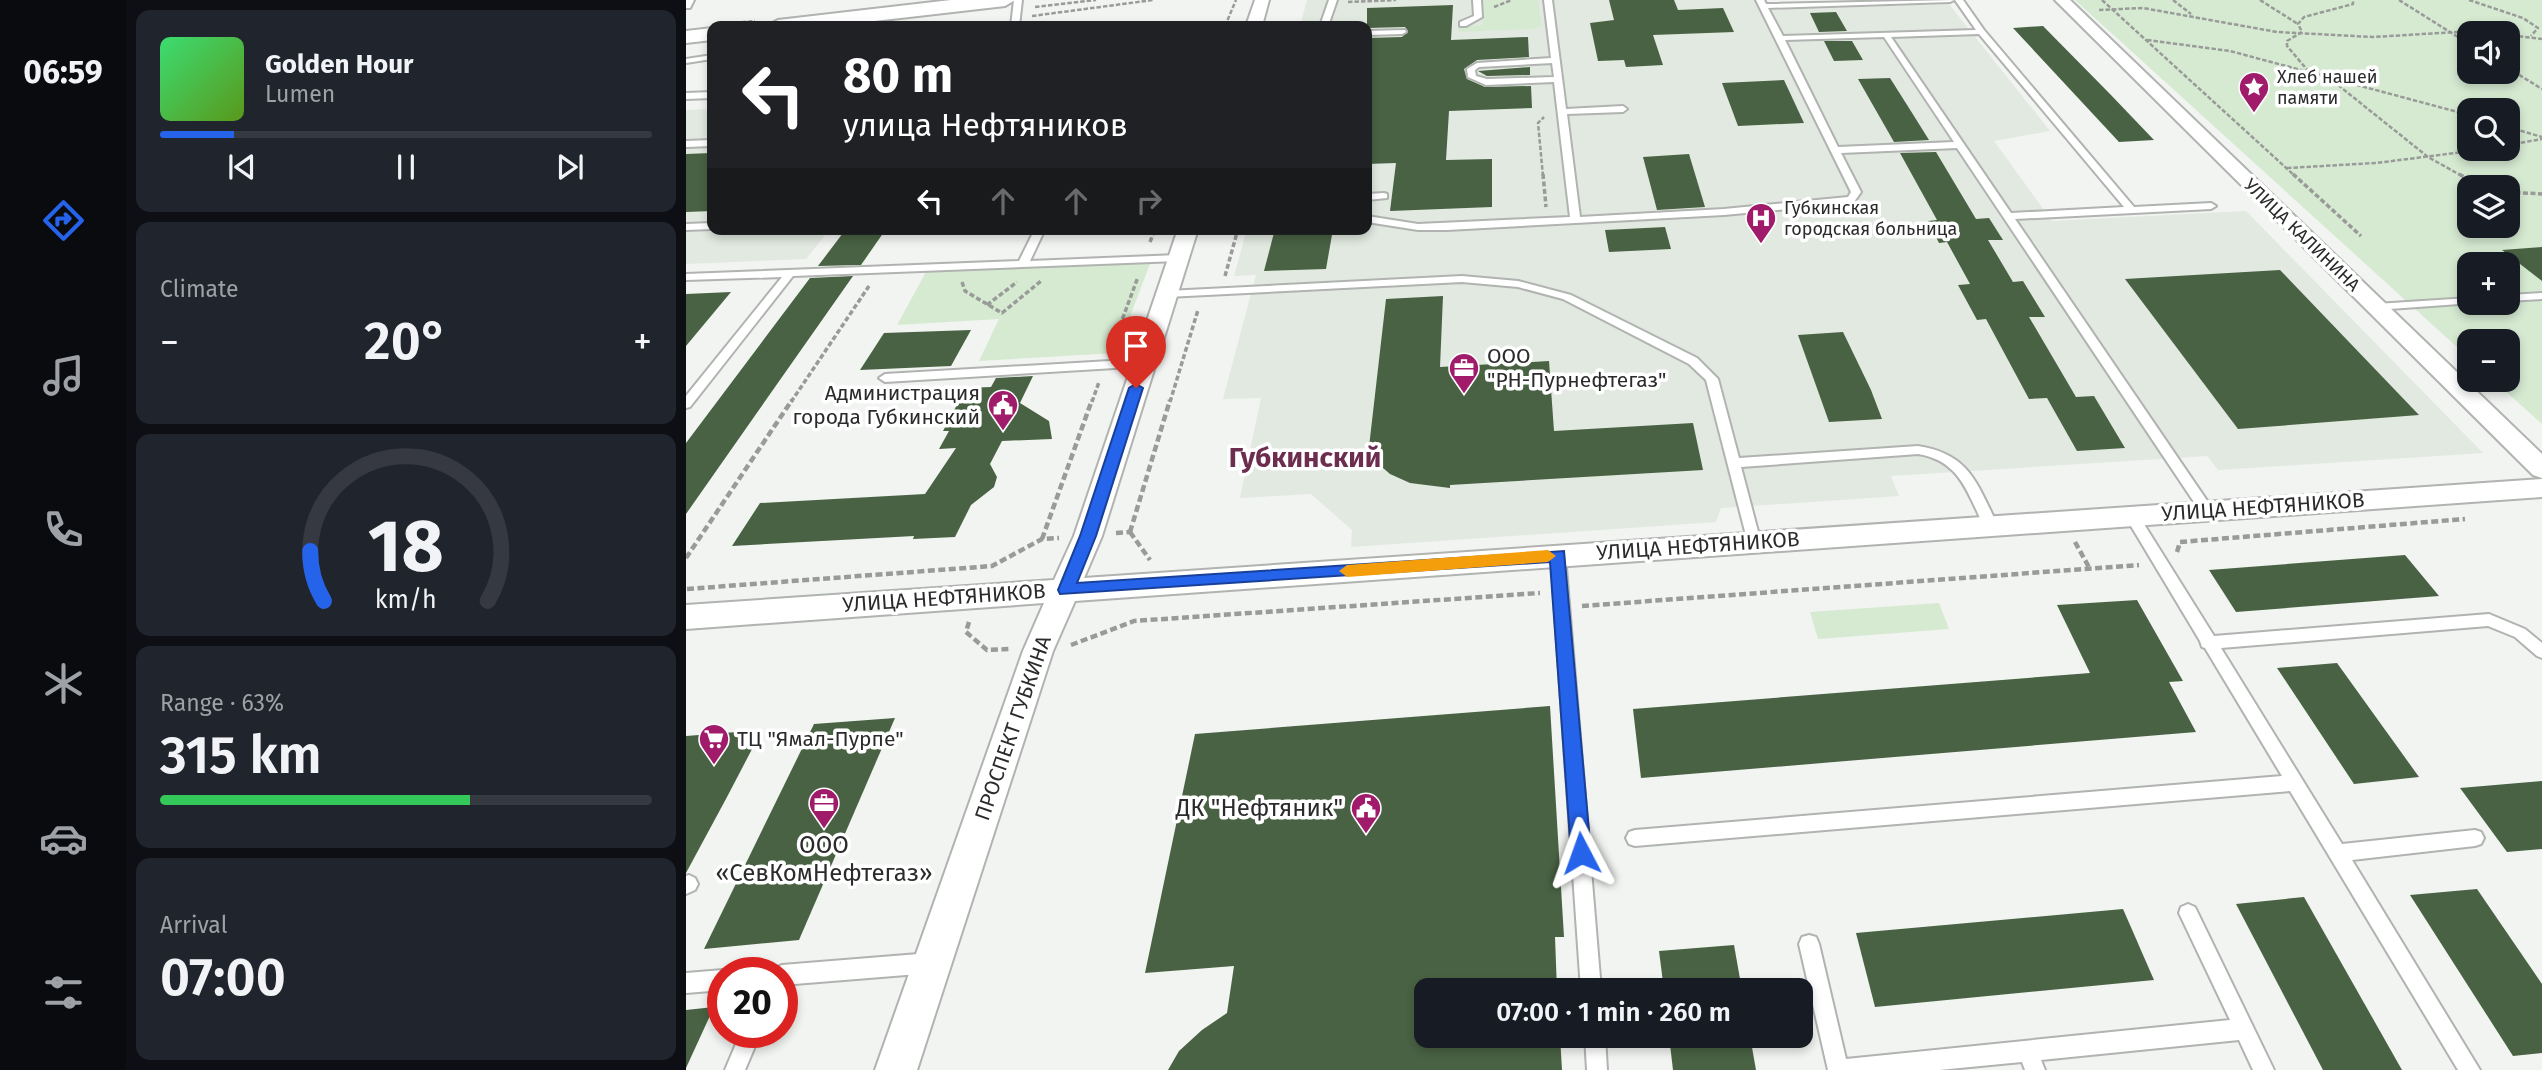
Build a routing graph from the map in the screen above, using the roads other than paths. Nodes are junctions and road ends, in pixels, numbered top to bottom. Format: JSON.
{"nodes":[{"id":1,"x":1018,"y":0,"type":"edge"},
{"id":2,"x":1262,"y":0,"type":"edge"},
{"id":3,"x":1478,"y":0,"type":"edge"},
{"id":4,"x":1548,"y":0,"type":"edge"},
{"id":5,"x":1950,"y":0,"type":"edge"},
{"id":6,"x":1959,"y":0,"type":"edge"},
{"id":7,"x":2062,"y":0,"type":"edge"},
{"id":8,"x":1331,"y":1,"type":"edge"},
{"id":9,"x":1762,"y":3,"type":"edge"},
{"id":10,"x":1012,"y":15,"type":"edge"},
{"id":11,"x":884,"y":21,"type":"edge"},
{"id":12,"x":1256,"y":21,"type":"edge"},
{"id":13,"x":1325,"y":21,"type":"edge"},
{"id":14,"x":1463,"y":24,"type":"dead end"},
{"id":15,"x":1402,"y":32,"type":"dead end"},
{"id":16,"x":1981,"y":32,"type":"junction"},
{"id":17,"x":1372,"y":33,"type":"edge"},
{"id":18,"x":707,"y":35,"type":"edge"},
{"id":19,"x":1886,"y":35,"type":"junction"},
{"id":20,"x":686,"y":37,"type":"edge"},
{"id":21,"x":1780,"y":38,"type":"junction"},
{"id":22,"x":707,"y":58,"type":"edge"},
{"id":23,"x":1554,"y":60,"type":"junction"},
{"id":24,"x":686,"y":61,"type":"edge"},
{"id":25,"x":1556,"y":79,"type":"junction"},
{"id":26,"x":707,"y":95,"type":"edge"},
{"id":27,"x":686,"y":96,"type":"edge"},
{"id":28,"x":1623,"y":109,"type":"dead end"},
{"id":29,"x":1562,"y":112,"type":"junction"},
{"id":30,"x":707,"y":143,"type":"edge"},
{"id":31,"x":686,"y":144,"type":"edge"},
{"id":32,"x":1960,"y":145,"type":"junction"},
{"id":33,"x":1835,"y":150,"type":"junction"},
{"id":34,"x":1384,"y":196,"type":"dead end"},
{"id":35,"x":1372,"y":197,"type":"edge"},
{"id":36,"x":2211,"y":206,"type":"dead end"},
{"id":37,"x":2131,"y":209,"type":"junction"},
{"id":38,"x":2007,"y":216,"type":"junction"},
{"id":39,"x":1372,"y":220,"type":"edge"},
{"id":40,"x":1576,"y":221,"type":"junction"},
{"id":41,"x":707,"y":227,"type":"edge"},
{"id":42,"x":689,"y":230,"type":"edge"},
{"id":43,"x":1038,"y":235,"type":"edge"},
{"id":44,"x":1183,"y":244,"type":"edge"},
{"id":45,"x":1028,"y":264,"type":"junction"},
{"id":46,"x":789,"y":273,"type":"junction"},
{"id":47,"x":686,"y":277,"type":"edge"},
{"id":48,"x":1167,"y":294,"type":"junction"},
{"id":49,"x":2542,"y":296,"type":"edge"},
{"id":50,"x":2520,"y":298,"type":"edge"},
{"id":51,"x":2457,"y":302,"type":"edge"},
{"id":52,"x":2376,"y":307,"type":"junction"},
{"id":53,"x":1144,"y":363,"type":"junction"},
{"id":54,"x":885,"y":378,"type":"dead end"},
{"id":55,"x":686,"y":404,"type":"edge"},
{"id":56,"x":1733,"y":463,"type":"junction"},
{"id":57,"x":2542,"y":469,"type":"edge"},
{"id":58,"x":2542,"y":488,"type":"edge"},
{"id":59,"x":2207,"y":511,"type":"junction"},
{"id":60,"x":2132,"y":516,"type":"junction"},
{"id":61,"x":1991,"y":526,"type":"junction"},
{"id":62,"x":1754,"y":543,"type":"junction"},
{"id":63,"x":1558,"y":556,"type":"junction"},
{"id":64,"x":1066,"y":590,"type":"junction"},
{"id":65,"x":686,"y":617,"type":"edge"},
{"id":66,"x":2207,"y":643,"type":"junction"},
{"id":67,"x":2542,"y":652,"type":"edge"},
{"id":68,"x":2292,"y":783,"type":"junction"},
{"id":69,"x":1635,"y":838,"type":"dead end"},
{"id":70,"x":2475,"y":838,"type":"dead end"},
{"id":71,"x":2337,"y":853,"type":"junction"},
{"id":72,"x":2188,"y":913,"type":"dead end"},
{"id":73,"x":1810,"y":944,"type":"dead end"},
{"id":74,"x":932,"y":963,"type":"junction"},
{"id":75,"x":798,"y":974,"type":"edge"},
{"id":76,"x":1590,"y":978,"type":"edge"},
{"id":77,"x":707,"y":981,"type":"edge"},
{"id":78,"x":686,"y":983,"type":"edge"},
{"id":79,"x":2244,"y":1029,"type":"junction"},
{"id":80,"x":744,"y":1048,"type":"edge"},
{"id":81,"x":1596,"y":1048,"type":"edge"},
{"id":82,"x":2031,"y":1061,"type":"edge"},
{"id":83,"x":735,"y":1070,"type":"edge"},
{"id":84,"x":896,"y":1070,"type":"edge"},
{"id":85,"x":1597,"y":1070,"type":"edge"},
{"id":86,"x":2263,"y":1070,"type":"edge"},
{"id":87,"x":2469,"y":1070,"type":"edge"}],
"edges":[{"from":1,"to":10,"type":"lane"},
{"from":2,"to":12,"type":"street"},
{"from":3,"to":14,"type":"lane"},
{"from":4,"to":23,"type":"lane"},
{"from":5,"to":9,"type":"lane"},
{"from":6,"to":16,"type":"lane"},
{"from":7,"to":52,"type":"street","name":"УЛИЦА КАЛИНИНА"},
{"from":8,"to":13,"type":"lane"},
{"from":9,"to":21,"type":"lane"},
{"from":10,"to":11,"type":"main road"},
{"from":15,"to":17,"type":"lane"},
{"from":16,"to":19,"type":"lane"},
{"from":16,"to":37,"type":"lane"},
{"from":18,"to":20,"type":"main road"},
{"from":19,"to":21,"type":"lane"},
{"from":19,"to":32,"type":"lane"},
{"from":21,"to":33,"type":"lane"},
{"from":22,"to":24,"type":"lane"},
{"from":23,"to":25,"type":"lane"},
{"from":23,"to":25,"type":"lane"},
{"from":25,"to":29,"type":"lane"},
{"from":26,"to":27,"type":"lane"},
{"from":28,"to":29,"type":"lane"},
{"from":29,"to":40,"type":"lane"},
{"from":30,"to":31,"type":"lane"},
{"from":32,"to":33,"type":"lane"},
{"from":32,"to":38,"type":"lane"},
{"from":33,"to":40,"type":"lane"},
{"from":34,"to":35,"type":"lane"},
{"from":36,"to":37,"type":"lane"},
{"from":37,"to":38,"type":"lane"},
{"from":38,"to":59,"type":"lane"},
{"from":39,"to":40,"type":"lane"},
{"from":41,"to":42,"type":"lane"},
{"from":43,"to":45,"type":"lane"},
{"from":44,"to":45,"type":"lane"},
{"from":44,"to":48,"type":"street","name":"ПРОСПЕКТ ГУБКИНА"},
{"from":45,"to":46,"type":"lane"},
{"from":46,"to":47,"type":"lane"},
{"from":46,"to":55,"type":"lane"},
{"from":48,"to":53,"type":"street","name":"ПРОСПЕКТ ГУБКИНА"},
{"from":48,"to":56,"type":"lane"},
{"from":49,"to":50,"type":"lane"},
{"from":51,"to":52,"type":"lane"},
{"from":52,"to":57,"type":"street","name":"УЛИЦА КАЛИНИНА"},
{"from":53,"to":54,"type":"lane"},
{"from":53,"to":64,"type":"street","name":"ПРОСПЕКТ ГУБКИНА"},
{"from":56,"to":61,"type":"lane"},
{"from":56,"to":62,"type":"lane"},
{"from":58,"to":59,"type":"street","name":"УЛИЦА НЕФТЯНИКОВ"},
{"from":59,"to":60,"type":"street","name":"УЛИЦА НЕФТЯНИКОВ"},
{"from":60,"to":61,"type":"street","name":"УЛИЦА НЕФТЯНИКОВ"},
{"from":60,"to":66,"type":"lane"},
{"from":61,"to":62,"type":"street","name":"УЛИЦА НЕФТЯНИКОВ"},
{"from":62,"to":63,"type":"street","name":"УЛИЦА НЕФТЯНИКОВ"},
{"from":63,"to":64,"type":"street","name":"УЛИЦА НЕФТЯНИКОВ"},
{"from":63,"to":76,"type":"lane"},
{"from":64,"to":65,"type":"street","name":"УЛИЦА НЕФТЯНИКОВ"},
{"from":64,"to":74,"type":"street","name":"ПРОСПЕКТ ГУБКИНА"},
{"from":66,"to":67,"type":"lane"},
{"from":66,"to":68,"type":"lane"},
{"from":68,"to":69,"type":"lane"},
{"from":68,"to":71,"type":"lane"},
{"from":70,"to":71,"type":"lane"},
{"from":71,"to":87,"type":"lane"},
{"from":72,"to":79,"type":"lane"},
{"from":73,"to":82,"type":"lane"},
{"from":74,"to":75,"type":"lane"},
{"from":74,"to":84,"type":"street","name":"ПРОСПЕКТ ГУБКИНА"},
{"from":77,"to":78,"type":"lane"},
{"from":79,"to":82,"type":"lane"},
{"from":79,"to":86,"type":"lane"},
{"from":80,"to":83,"type":"lane"},
{"from":81,"to":85,"type":"lane"}]}
